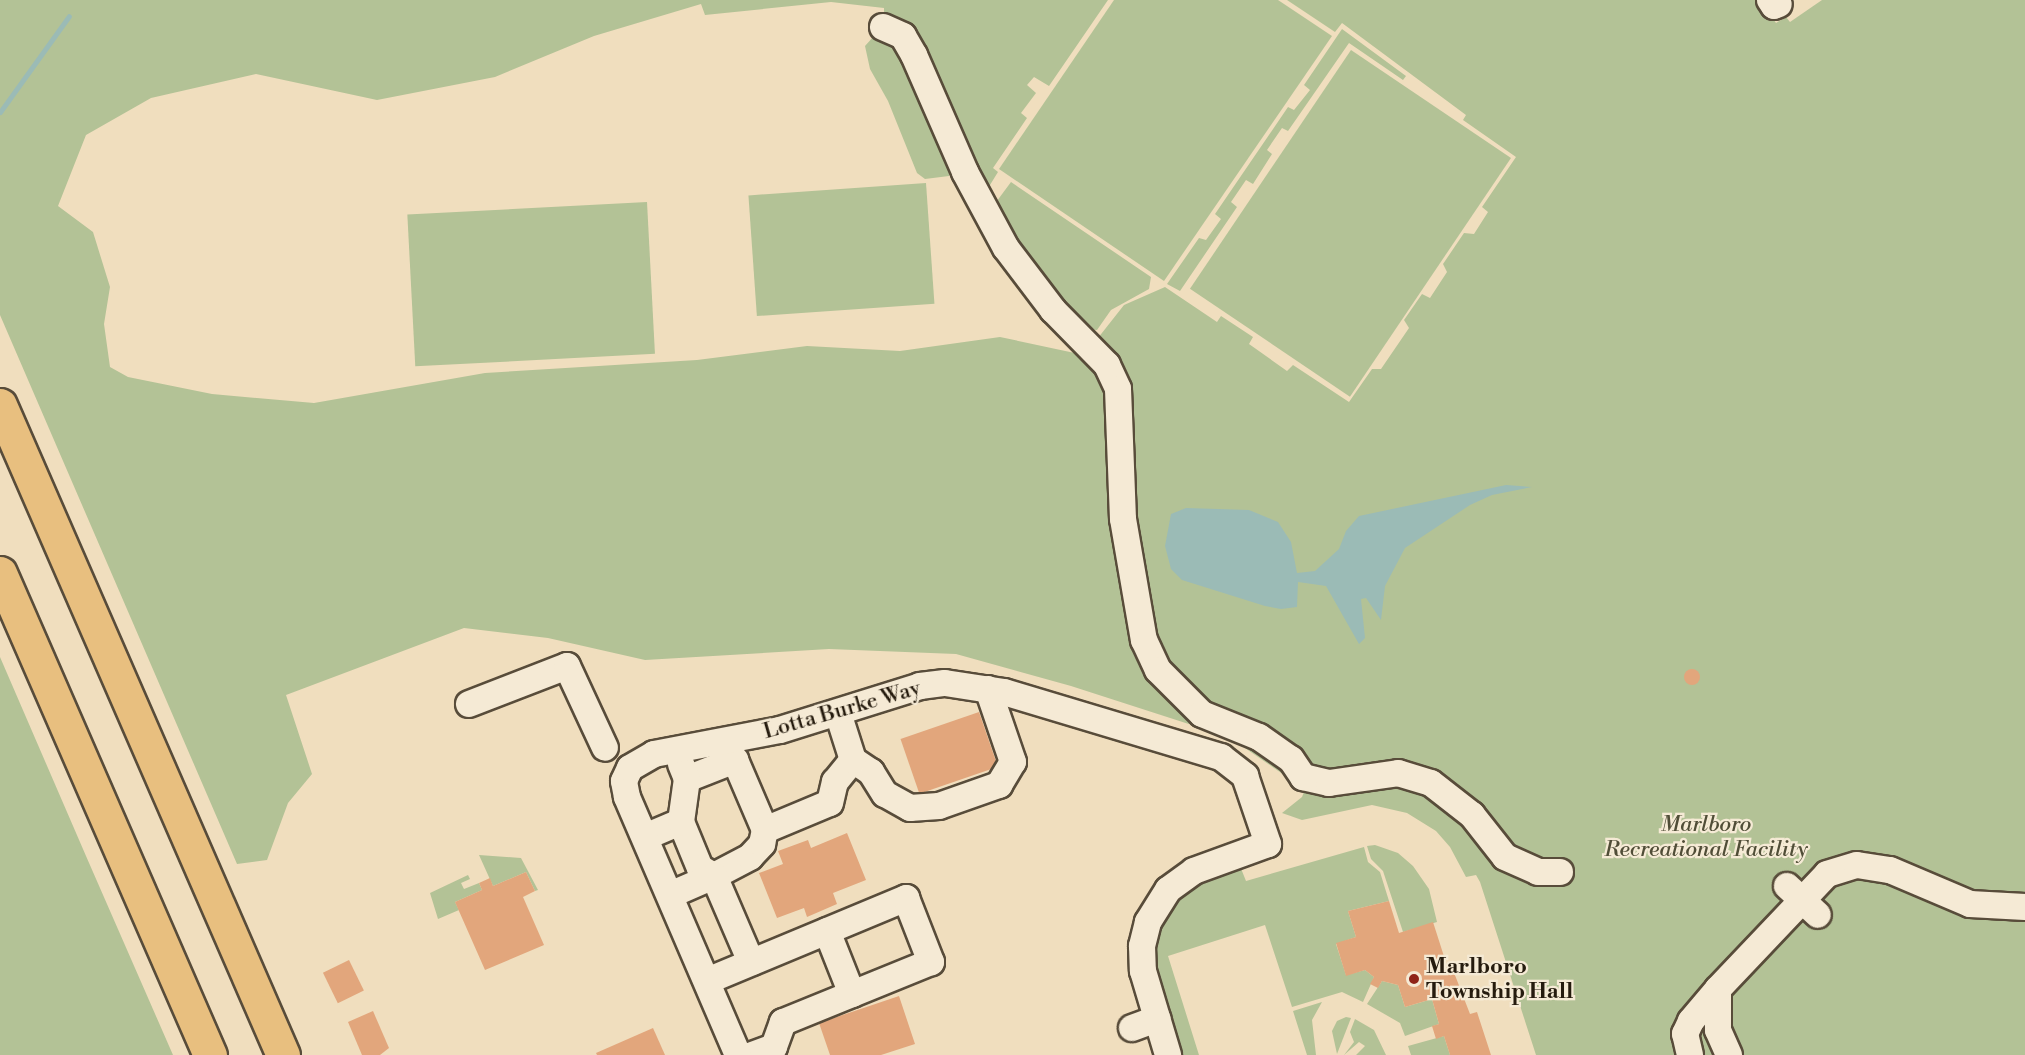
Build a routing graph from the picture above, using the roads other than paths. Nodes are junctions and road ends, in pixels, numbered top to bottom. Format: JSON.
{"nodes":[{"id":1,"x":883,"y":27,"type":"dead end"},
{"id":2,"x":0,"y":405,"type":"edge"},
{"id":3,"x":0,"y":573,"type":"edge"},
{"id":4,"x":988,"y":689,"type":"junction"},
{"id":5,"x":469,"y":705,"type":"dead end"},
{"id":6,"x":838,"y":713,"type":"junction"},
{"id":7,"x":605,"y":748,"type":"dead end"},
{"id":8,"x":675,"y":749,"type":"junction"},
{"id":9,"x":853,"y":759,"type":"junction"},
{"id":10,"x":687,"y":779,"type":"junction"},
{"id":11,"x":681,"y":822,"type":"junction"},
{"id":12,"x":765,"y":830,"type":"junction"},
{"id":13,"x":645,"y":837,"type":"junction"},
{"id":14,"x":1560,"y":872,"type":"dead end"},
{"id":15,"x":714,"y":876,"type":"junction"},
{"id":16,"x":670,"y":895,"type":"junction"},
{"id":17,"x":2025,"y":907,"type":"edge"},
{"id":18,"x":827,"y":931,"type":"junction"},
{"id":19,"x":751,"y":962,"type":"junction"},
{"id":20,"x":707,"y":981,"type":"junction"},
{"id":21,"x":1718,"y":989,"type":"junction"},
{"id":22,"x":852,"y":994,"type":"junction"},
{"id":23,"x":1157,"y":1018,"type":"junction"},
{"id":24,"x":1132,"y":1028,"type":"dead end"},
{"id":25,"x":210,"y":1055,"type":"edge"},
{"id":26,"x":283,"y":1055,"type":"edge"},
{"id":27,"x":738,"y":1055,"type":"edge"},
{"id":28,"x":752,"y":1055,"type":"edge"},
{"id":29,"x":1168,"y":1055,"type":"edge"},
{"id":30,"x":1690,"y":1055,"type":"edge"},
{"id":31,"x":1729,"y":1055,"type":"edge"}],
"edges":[{"from":1,"to":14,"type":"street"},
{"from":2,"to":26,"type":"highway"},
{"from":3,"to":25,"type":"highway"},
{"from":4,"to":6,"type":"street","name":"Lotta Burke Way"},
{"from":4,"to":9,"type":"street"},
{"from":4,"to":23,"type":"street","name":"Lotta Burke Way"},
{"from":5,"to":7,"type":"street"},
{"from":6,"to":8,"type":"street","name":"Lotta Burke Way"},
{"from":6,"to":9,"type":"street"},
{"from":8,"to":10,"type":"street"},
{"from":8,"to":13,"type":"street","name":"Lotta Burke Way"},
{"from":9,"to":12,"type":"street"},
{"from":10,"to":11,"type":"street"},
{"from":10,"to":12,"type":"street"},
{"from":11,"to":13,"type":"street"},
{"from":11,"to":15,"type":"street"},
{"from":12,"to":15,"type":"street"},
{"from":13,"to":16,"type":"street","name":"Lotta Burke Way"},
{"from":15,"to":16,"type":"street"},
{"from":15,"to":19,"type":"street"},
{"from":16,"to":20,"type":"street","name":"Lotta Burke Way"},
{"from":17,"to":21,"type":"street"},
{"from":18,"to":19,"type":"street"},
{"from":18,"to":22,"type":"street"},
{"from":18,"to":22,"type":"street"},
{"from":19,"to":20,"type":"street"},
{"from":20,"to":27,"type":"street","name":"Lotta Burke Way"},
{"from":21,"to":30,"type":"street"},
{"from":21,"to":31,"type":"street"},
{"from":22,"to":28,"type":"street"},
{"from":23,"to":24,"type":"street"},
{"from":23,"to":29,"type":"street"}]}
